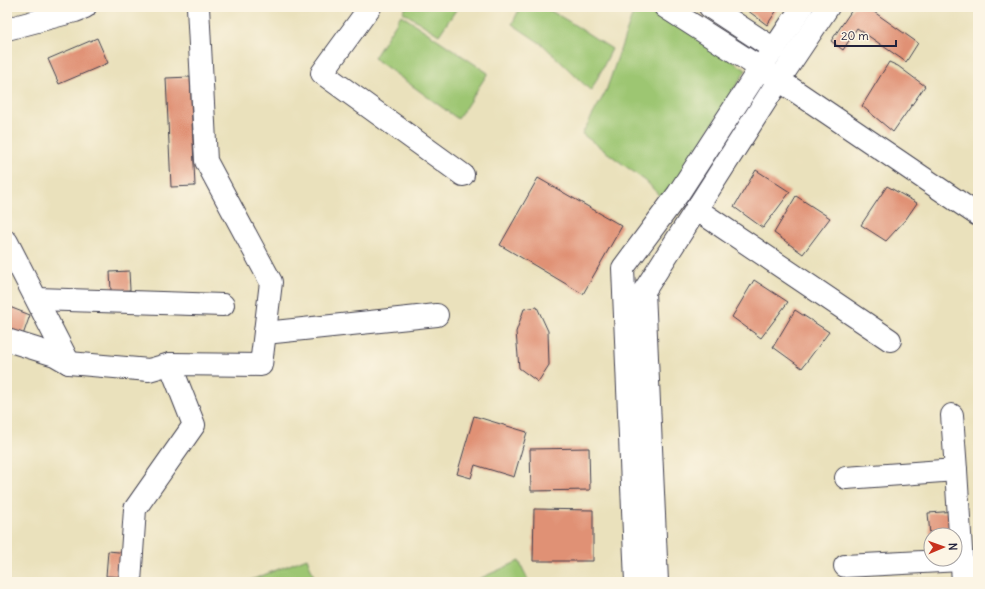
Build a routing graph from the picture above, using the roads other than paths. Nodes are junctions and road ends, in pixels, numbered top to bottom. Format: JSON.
{"nodes":[{"id":1,"x":85,"y":7,"type":"edge"},
{"id":2,"x":198,"y":7,"type":"edge"},
{"id":3,"x":370,"y":7,"type":"edge"},
{"id":4,"x":665,"y":7,"type":"edge"},
{"id":5,"x":710,"y":7,"type":"edge"},
{"id":6,"x":802,"y":7,"type":"edge"},
{"id":7,"x":828,"y":7,"type":"edge"},
{"id":8,"x":7,"y":29,"type":"edge"},
{"id":9,"x":774,"y":49,"type":"junction"},
{"id":10,"x":760,"y":68,"type":"junction"},
{"id":11,"x":779,"y":80,"type":"junction"},
{"id":12,"x":463,"y":175,"type":"dead end"},
{"id":13,"x":696,"y":209,"type":"junction"},
{"id":14,"x":978,"y":215,"type":"edge"},
{"id":15,"x":7,"y":242,"type":"edge"},
{"id":16,"x":37,"y":299,"type":"junction"},
{"id":17,"x":223,"y":304,"type":"dead end"},
{"id":18,"x":437,"y":315,"type":"dead end"},
{"id":19,"x":265,"y":333,"type":"junction"},
{"id":20,"x":7,"y":340,"type":"edge"},
{"id":21,"x":890,"y":340,"type":"dead end"},
{"id":22,"x":69,"y":363,"type":"junction"},
{"id":23,"x":170,"y":364,"type":"junction"},
{"id":24,"x":952,"y":415,"type":"dead end"},
{"id":25,"x":956,"y":470,"type":"junction"},
{"id":26,"x":846,"y":478,"type":"dead end"},
{"id":27,"x":959,"y":527,"type":"edge"},
{"id":28,"x":923,"y":562,"type":"edge"},
{"id":29,"x":845,"y":566,"type":"dead end"},
{"id":30,"x":962,"y":567,"type":"edge"},
{"id":31,"x":130,"y":582,"type":"edge"},
{"id":32,"x":636,"y":582,"type":"edge"},
{"id":33,"x":657,"y":582,"type":"edge"},
{"id":34,"x":963,"y":582,"type":"edge"}],
"edges":[{"from":1,"to":8,"type":"street"},
{"from":2,"to":19,"type":"street"},
{"from":3,"to":12,"type":"street"},
{"from":4,"to":10,"type":"street"},
{"from":5,"to":9,"type":"street"},
{"from":6,"to":9,"type":"street"},
{"from":7,"to":11,"type":"street"},
{"from":9,"to":10,"type":"street"},
{"from":10,"to":11,"type":"street"},
{"from":10,"to":32,"type":"street"},
{"from":11,"to":13,"type":"street"},
{"from":11,"to":14,"type":"street"},
{"from":13,"to":21,"type":"street"},
{"from":13,"to":33,"type":"street"},
{"from":15,"to":16,"type":"street"},
{"from":16,"to":17,"type":"street"},
{"from":16,"to":22,"type":"street"},
{"from":18,"to":19,"type":"street"},
{"from":19,"to":23,"type":"street"},
{"from":20,"to":22,"type":"street"},
{"from":22,"to":23,"type":"street"},
{"from":23,"to":31,"type":"street"},
{"from":24,"to":25,"type":"street"},
{"from":25,"to":26,"type":"street"},
{"from":25,"to":27,"type":"street"},
{"from":28,"to":29,"type":"street"},
{"from":30,"to":34,"type":"street"}]}
